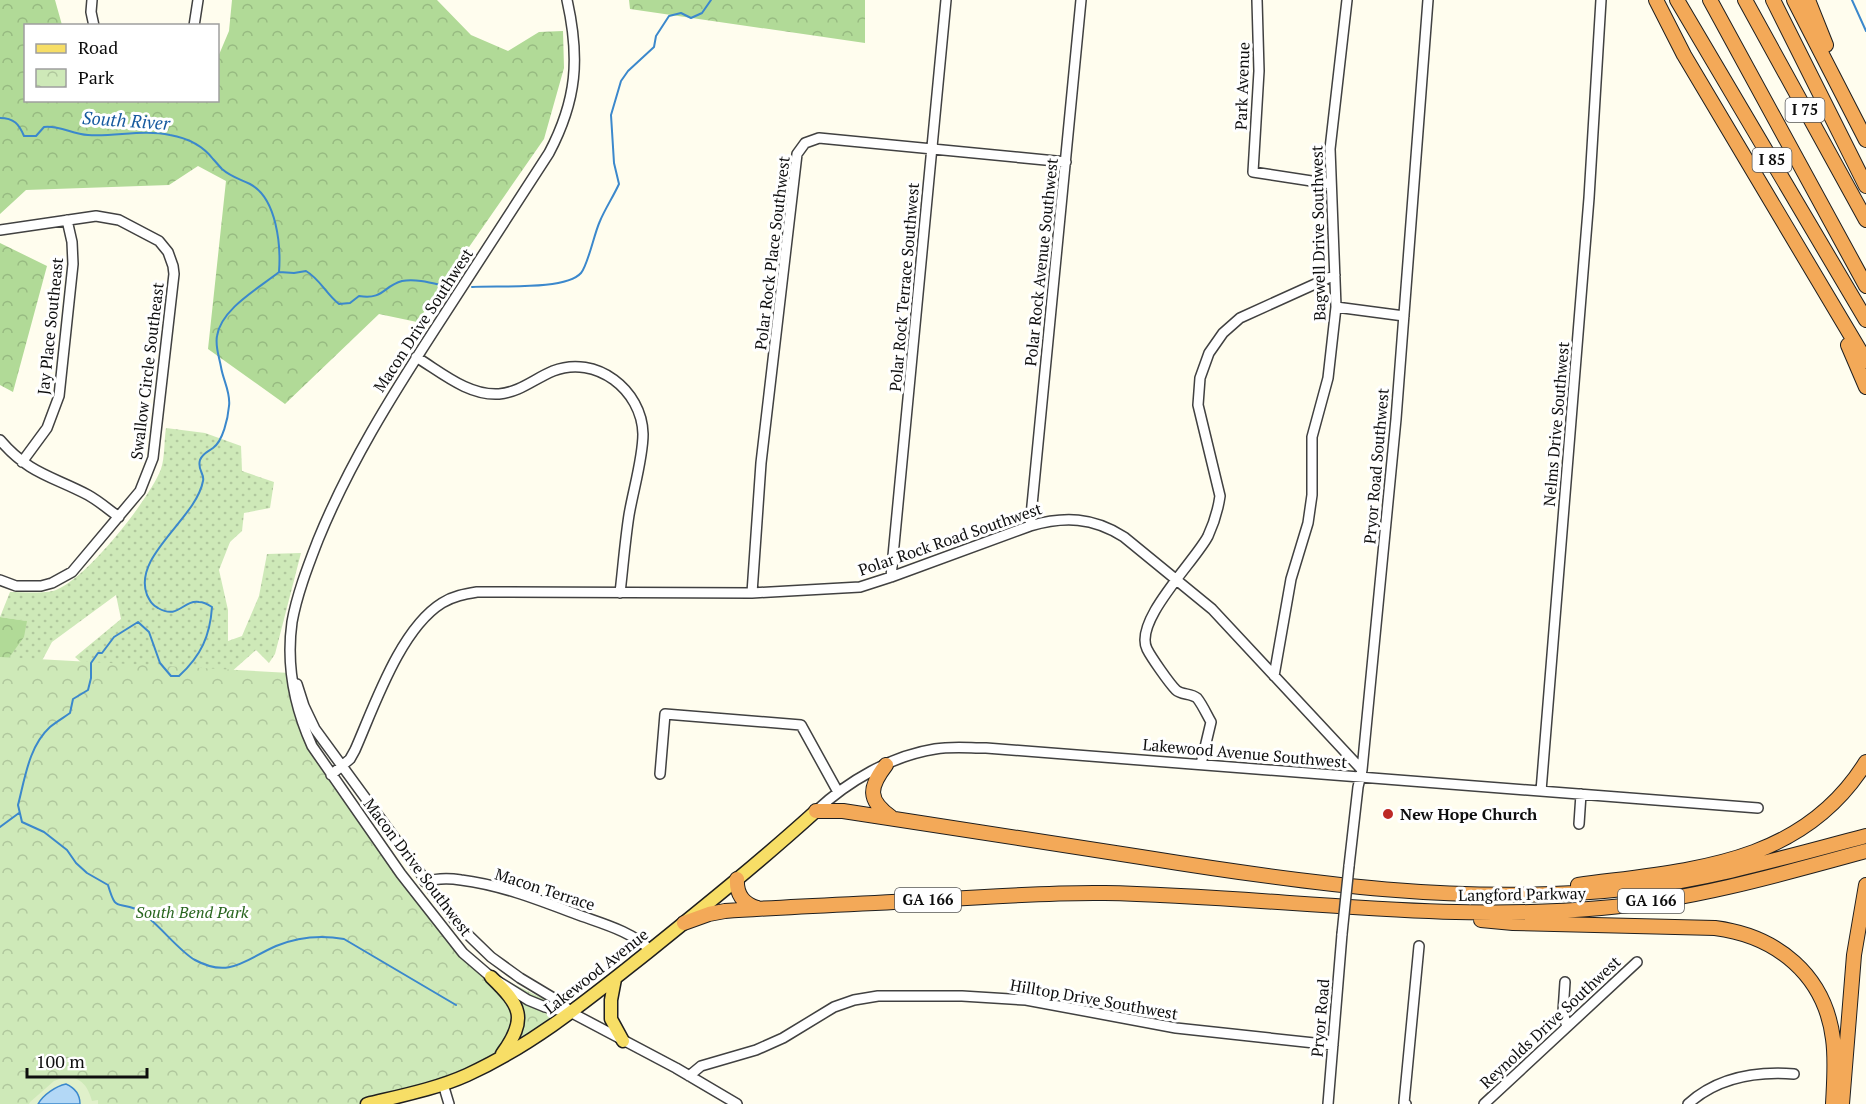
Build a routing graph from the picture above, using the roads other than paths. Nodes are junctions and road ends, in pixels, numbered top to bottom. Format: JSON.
{"nodes":[{"id":1,"x":92,"y":0,"type":"edge"},
{"id":2,"x":198,"y":0,"type":"edge"},
{"id":3,"x":567,"y":0,"type":"edge"},
{"id":4,"x":946,"y":0,"type":"edge"},
{"id":5,"x":1081,"y":0,"type":"edge"},
{"id":6,"x":1257,"y":0,"type":"edge"},
{"id":7,"x":1347,"y":0,"type":"edge"},
{"id":8,"x":1428,"y":0,"type":"edge"},
{"id":9,"x":1601,"y":0,"type":"edge"},
{"id":10,"x":1647,"y":0,"type":"edge"},
{"id":11,"x":1656,"y":0,"type":"edge"},
{"id":12,"x":1677,"y":0,"type":"edge"},
{"id":13,"x":1710,"y":0,"type":"edge"},
{"id":14,"x":1745,"y":0,"type":"edge"},
{"id":15,"x":1773,"y":0,"type":"edge"},
{"id":16,"x":1794,"y":0,"type":"edge"},
{"id":17,"x":1808,"y":0,"type":"edge"},
{"id":18,"x":94,"y":24,"type":"edge"},
{"id":19,"x":194,"y":24,"type":"edge"},
{"id":20,"x":1684,"y":55,"type":"junction"},
{"id":21,"x":1856,"y":119,"type":"junction"},
{"id":22,"x":1866,"y":140,"type":"edge"},
{"id":23,"x":932,"y":149,"type":"junction"},
{"id":24,"x":1066,"y":162,"type":"junction"},
{"id":25,"x":1331,"y":183,"type":"junction"},
{"id":26,"x":1866,"y":186,"type":"edge"},
{"id":27,"x":67,"y":220,"type":"junction"},
{"id":28,"x":1866,"y":220,"type":"edge"},
{"id":29,"x":0,"y":230,"type":"edge"},
{"id":30,"x":1335,"y":274,"type":"junction"},
{"id":31,"x":1817,"y":278,"type":"junction"},
{"id":32,"x":1866,"y":286,"type":"edge"},
{"id":33,"x":1336,"y":308,"type":"junction"},
{"id":34,"x":1404,"y":316,"type":"junction"},
{"id":35,"x":1866,"y":320,"type":"edge"},
{"id":36,"x":416,"y":357,"type":"junction"},
{"id":37,"x":1866,"y":361,"type":"edge"},
{"id":38,"x":1866,"y":387,"type":"edge"},
{"id":39,"x":0,"y":440,"type":"edge"},
{"id":40,"x":22,"y":462,"type":"junction"},
{"id":41,"x":119,"y":517,"type":"junction"},
{"id":42,"x":1030,"y":526,"type":"junction"},
{"id":43,"x":891,"y":577,"type":"junction"},
{"id":44,"x":1176,"y":579,"type":"junction"},
{"id":45,"x":0,"y":580,"type":"edge"},
{"id":46,"x":620,"y":592,"type":"junction"},
{"id":47,"x":752,"y":593,"type":"junction"},
{"id":48,"x":291,"y":660,"type":"junction"},
{"id":49,"x":1274,"y":676,"type":"junction"},
{"id":50,"x":1866,"y":762,"type":"edge"},
{"id":51,"x":1201,"y":764,"type":"junction"},
{"id":52,"x":886,"y":765,"type":"junction"},
{"id":53,"x":342,"y":766,"type":"junction"},
{"id":54,"x":660,"y":774,"type":"dead end"},
{"id":55,"x":1361,"y":774,"type":"junction"},
{"id":56,"x":331,"y":775,"type":"junction"},
{"id":57,"x":1541,"y":791,"type":"junction"},
{"id":58,"x":838,"y":792,"type":"junction"},
{"id":59,"x":1581,"y":794,"type":"junction"},
{"id":60,"x":1758,"y":808,"type":"dead end"},
{"id":61,"x":816,"y":811,"type":"junction"},
{"id":62,"x":893,"y":819,"type":"junction"},
{"id":63,"x":1579,"y":824,"type":"dead end"},
{"id":64,"x":1866,"y":836,"type":"edge"},
{"id":65,"x":1866,"y":851,"type":"edge"},
{"id":66,"x":737,"y":879,"type":"junction"},
{"id":67,"x":425,"y":882,"type":"junction"},
{"id":68,"x":1866,"y":885,"type":"edge"},
{"id":69,"x":1505,"y":895,"type":"junction"},
{"id":70,"x":758,"y":909,"type":"junction"},
{"id":71,"x":1404,"y":911,"type":"junction"},
{"id":72,"x":684,"y":923,"type":"junction"},
{"id":73,"x":1342,"y":934,"type":"joint"},
{"id":74,"x":1419,"y":946,"type":"dead end"},
{"id":75,"x":650,"y":950,"type":"junction"},
{"id":76,"x":1637,"y":962,"type":"dead end"},
{"id":77,"x":491,"y":977,"type":"junction"},
{"id":78,"x":615,"y":979,"type":"junction"},
{"id":79,"x":1565,"y":982,"type":"dead end"},
{"id":80,"x":572,"y":1013,"type":"junction"},
{"id":81,"x":1567,"y":1027,"type":"junction"},
{"id":82,"x":623,"y":1041,"type":"junction"},
{"id":83,"x":1333,"y":1045,"type":"junction"},
{"id":84,"x":499,"y":1059,"type":"junction"},
{"id":85,"x":1794,"y":1074,"type":"dead end"},
{"id":86,"x":689,"y":1076,"type":"junction"},
{"id":87,"x":443,"y":1084,"type":"junction"},
{"id":88,"x":367,"y":1104,"type":"edge"},
{"id":89,"x":449,"y":1104,"type":"edge"},
{"id":90,"x":737,"y":1104,"type":"edge"},
{"id":91,"x":1328,"y":1104,"type":"edge"},
{"id":92,"x":1406,"y":1104,"type":"edge"},
{"id":93,"x":1484,"y":1104,"type":"edge"},
{"id":94,"x":1688,"y":1104,"type":"edge"},
{"id":95,"x":1833,"y":1104,"type":"edge"},
{"id":96,"x":1842,"y":1104,"type":"edge"}],
"edges":[{"from":1,"to":18,"type":"street"},
{"from":2,"to":19,"type":"street"},
{"from":3,"to":36,"type":"street","name":"Macon Drive Southwest"},
{"from":4,"to":23,"type":"street","name":"Polar Rock Terrace Southwest"},
{"from":5,"to":24,"type":"street","name":"Polar Rock Avenue Southwest"},
{"from":6,"to":25,"type":"street","name":"Park Avenue"},
{"from":7,"to":25,"type":"street","name":"Bagwell Drive Southwest"},
{"from":8,"to":34,"type":"street","name":"Pryor Road Southwest"},
{"from":9,"to":57,"type":"street","name":"Nelms Drive Southwest"},
{"from":10,"to":20,"type":"highway"},
{"from":11,"to":20,"type":"highway"},
{"from":12,"to":35,"type":"highway","number":"I 85"},
{"from":13,"to":32,"type":"highway","number":"I 75"},
{"from":14,"to":28,"type":"highway","number":"I 75"},
{"from":15,"to":26,"type":"highway"},
{"from":16,"to":21,"type":"highway"},
{"from":17,"to":21,"type":"highway"},
{"from":20,"to":31,"type":"highway"},
{"from":21,"to":22,"type":"highway"},
{"from":23,"to":24,"type":"street","name":"Polar Rock Place Southwest"},
{"from":23,"to":43,"type":"street","name":"Polar Rock Terrace Southwest"},
{"from":23,"to":47,"type":"street","name":"Polar Rock Place Southwest"},
{"from":24,"to":42,"type":"street","name":"Polar Rock Avenue Southwest"},
{"from":25,"to":30,"type":"street","name":"Bagwell Drive Southwest"},
{"from":27,"to":29,"type":"street","name":"Swallow Circle Southeast"},
{"from":27,"to":40,"type":"street","name":"Jay Place Southeast"},
{"from":27,"to":41,"type":"street","name":"Swallow Circle Southeast"},
{"from":30,"to":33,"type":"street","name":"Bagwell Drive Southwest"},
{"from":30,"to":44,"type":"street"},
{"from":31,"to":37,"type":"highway"},
{"from":31,"to":38,"type":"highway"},
{"from":33,"to":34,"type":"street"},
{"from":33,"to":49,"type":"street","name":"Bagwell Drive Southwest"},
{"from":34,"to":55,"type":"street","name":"Pryor Road Southwest"},
{"from":36,"to":46,"type":"street"},
{"from":36,"to":48,"type":"street","name":"Macon Drive Southwest"},
{"from":39,"to":40,"type":"street"},
{"from":40,"to":41,"type":"street"},
{"from":41,"to":45,"type":"street","name":"Swallow Circle Southeast"},
{"from":42,"to":43,"type":"street","name":"Polar Rock Road Southwest"},
{"from":42,"to":44,"type":"street","name":"Polar Rock Road Southwest"},
{"from":43,"to":47,"type":"street","name":"Polar Rock Road Southwest"},
{"from":44,"to":49,"type":"street","name":"Polar Rock Road Southwest"},
{"from":44,"to":51,"type":"street"},
{"from":46,"to":47,"type":"street","name":"Polar Rock Road Southwest"},
{"from":46,"to":53,"type":"street","name":"Polar Rock Road Southwest"},
{"from":48,"to":53,"type":"street","name":"Macon Drive Southwest"},
{"from":48,"to":56,"type":"street","name":"Macon Drive Southwest"},
{"from":49,"to":55,"type":"street","name":"Polar Rock Road Southwest"},
{"from":50,"to":69,"type":"highway"},
{"from":51,"to":52,"type":"street","name":"Lakewood Avenue Southwest"},
{"from":51,"to":55,"type":"street","name":"Lakewood Avenue Southwest"},
{"from":52,"to":58,"type":"street","name":"Lakewood Avenue Southwest"},
{"from":52,"to":62,"type":"highway"},
{"from":53,"to":56,"type":"street","name":"Polar Rock Road Southwest"},
{"from":53,"to":67,"type":"street","name":"Macon Drive Southwest"},
{"from":54,"to":58,"type":"street"},
{"from":55,"to":57,"type":"street","name":"Lakewood Avenue Southwest"},
{"from":55,"to":73,"type":"street","name":"Pryor Road Southwest","bridge":true},
{"from":56,"to":77,"type":"street","name":"Macon Drive Southwest"},
{"from":57,"to":59,"type":"street","name":"Lakewood Avenue Southwest"},
{"from":58,"to":61,"type":"street","name":"Lakewood Avenue Southwest"},
{"from":59,"to":60,"type":"street","name":"Lakewood Avenue Southwest"},
{"from":59,"to":63,"type":"street"},
{"from":61,"to":62,"type":"highway","name":"Langford Parkway"},
{"from":61,"to":66,"type":"main road","name":"Lakewood Avenue"},
{"from":62,"to":69,"type":"highway","name":"Langford Parkway","number":"GA 166"},
{"from":64,"to":69,"type":"highway","name":"Langford Parkway","number":"GA 166"},
{"from":65,"to":71,"type":"highway","name":"Langford Parkway","number":"GA 166"},
{"from":66,"to":70,"type":"highway"},
{"from":66,"to":72,"type":"main road","name":"Lakewood Avenue"},
{"from":67,"to":75,"type":"street","name":"Macon Terrace"},
{"from":67,"to":80,"type":"street","name":"Macon Drive Southwest"},
{"from":68,"to":96,"type":"highway"},
{"from":70,"to":71,"type":"highway","name":"Langford Parkway","number":"GA 166"},
{"from":70,"to":72,"type":"highway","number":"GA 166"},
{"from":71,"to":95,"type":"highway"},
{"from":72,"to":75,"type":"main road","name":"Lakewood Avenue"},
{"from":73,"to":83,"type":"street","name":"Pryor Road"},
{"from":74,"to":92,"type":"street"},
{"from":75,"to":78,"type":"main road","name":"Lakewood Avenue"},
{"from":76,"to":81,"type":"street","name":"Reynolds Drive Southwest"},
{"from":77,"to":80,"type":"street","name":"Macon Drive Southwest"},
{"from":77,"to":84,"type":"main road"},
{"from":78,"to":80,"type":"main road","name":"Lakewood Avenue"},
{"from":78,"to":82,"type":"main road"},
{"from":79,"to":81,"type":"street"},
{"from":80,"to":82,"type":"street"},
{"from":80,"to":84,"type":"main road","name":"Lakewood Avenue"},
{"from":81,"to":93,"type":"street","name":"Reynolds Drive Southwest"},
{"from":82,"to":86,"type":"street"},
{"from":83,"to":86,"type":"street","name":"Hilltop Drive Southwest"},
{"from":83,"to":91,"type":"street","name":"Pryor Road"},
{"from":84,"to":87,"type":"main road","name":"Lakewood Avenue"},
{"from":85,"to":94,"type":"street"},
{"from":86,"to":90,"type":"street"},
{"from":87,"to":88,"type":"main road","name":"Lakewood Avenue"},
{"from":87,"to":89,"type":"street"}]}
